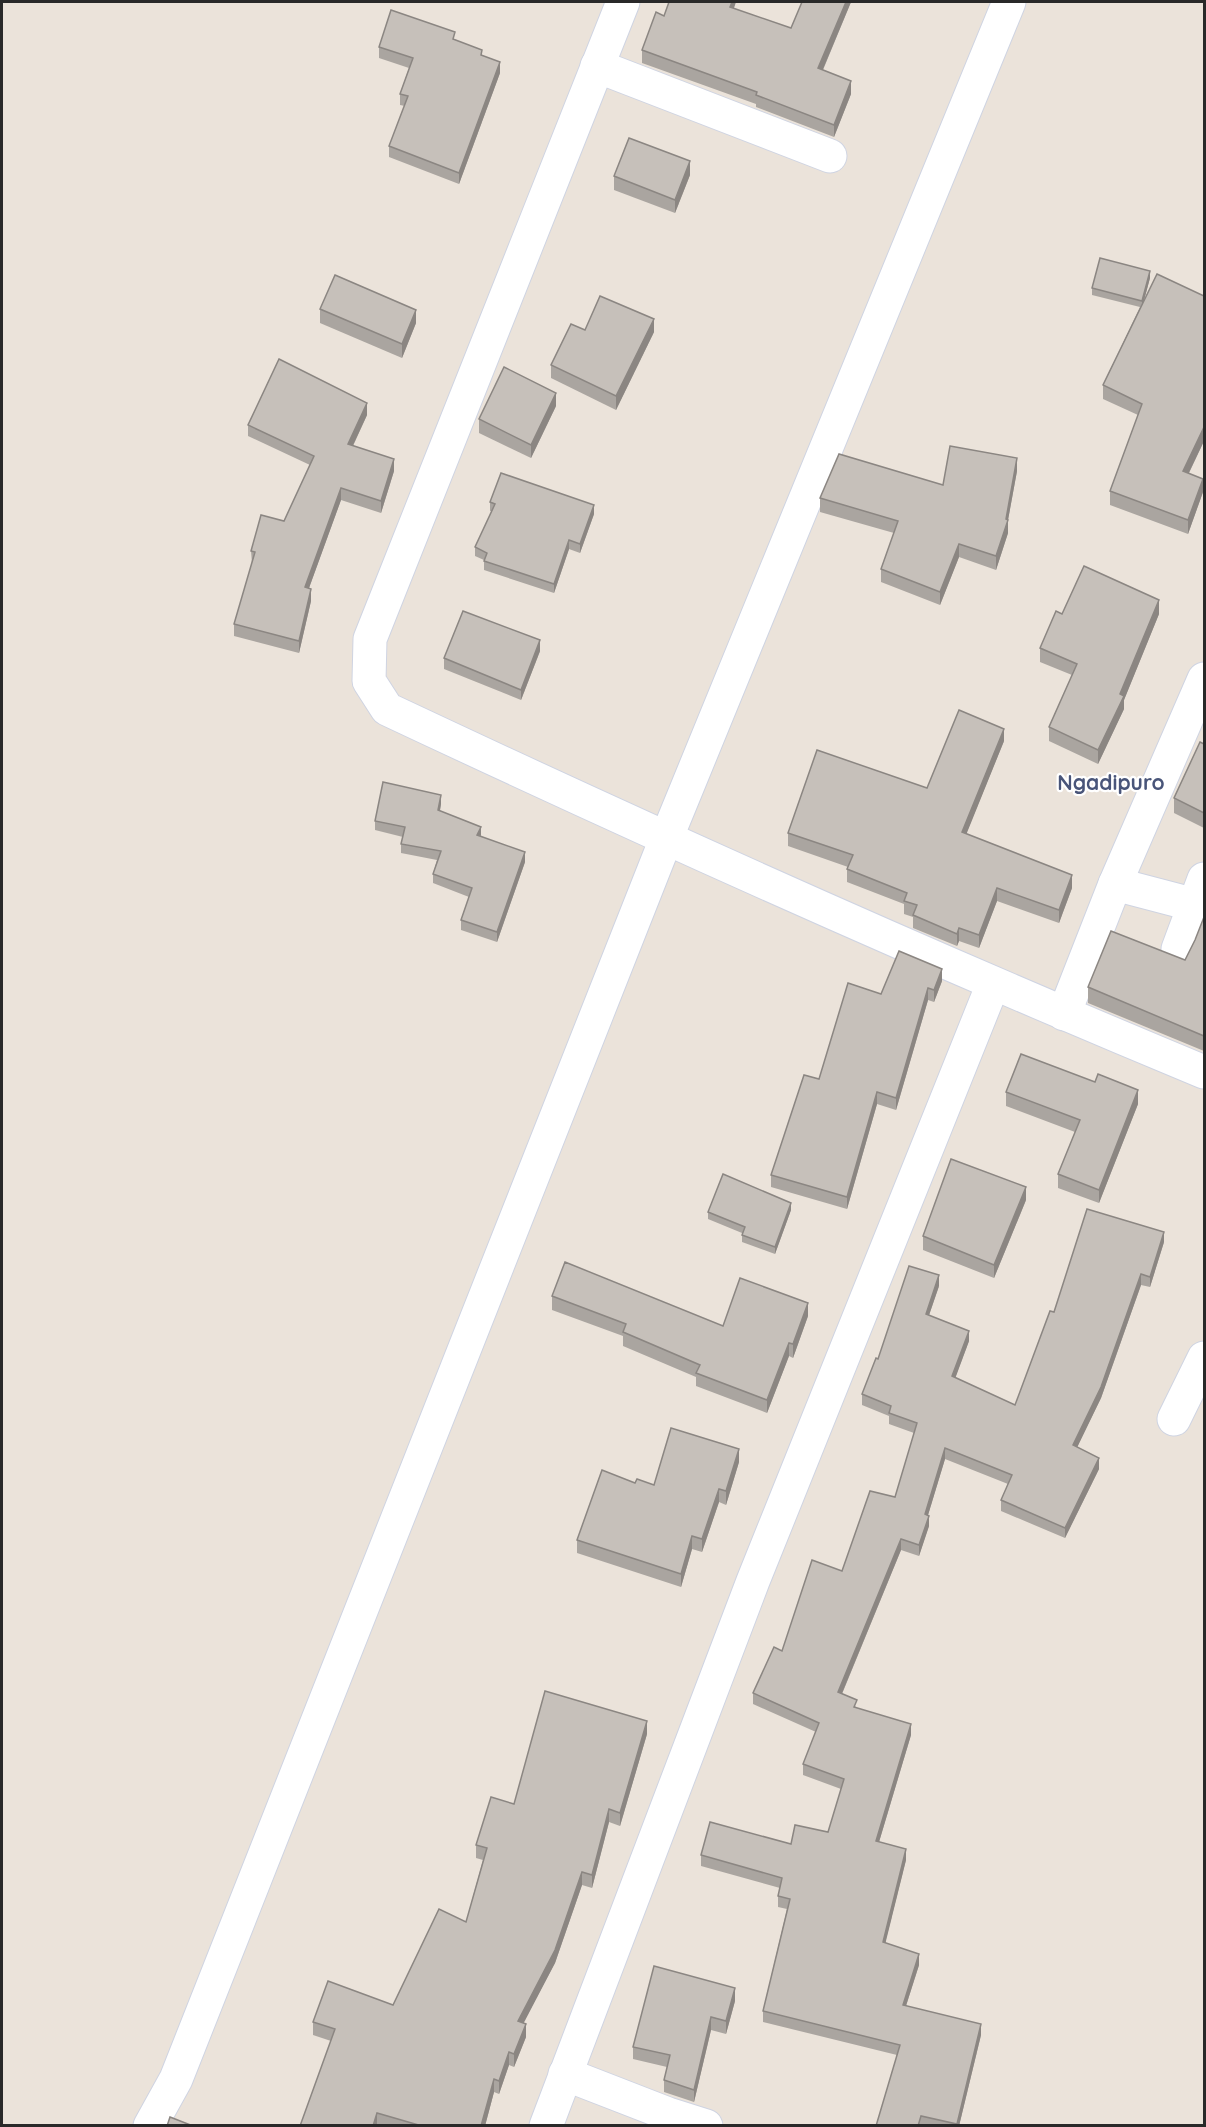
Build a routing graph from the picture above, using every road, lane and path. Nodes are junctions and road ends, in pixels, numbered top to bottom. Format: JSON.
{"nodes":[{"id":1,"x":623,"y":2,"type":"edge"},
{"id":2,"x":1009,"y":2,"type":"edge"},
{"id":3,"x":597,"y":66,"type":"junction"},
{"id":4,"x":830,"y":156,"type":"dead end"},
{"id":5,"x":1204,"y":679,"type":"edge"},
{"id":6,"x":654,"y":834,"type":"junction"},
{"id":7,"x":1115,"y":884,"type":"junction"},
{"id":8,"x":1200,"y":892,"type":"edge"},
{"id":9,"x":1178,"y":949,"type":"dead end"},
{"id":10,"x":993,"y":984,"type":"junction"},
{"id":11,"x":1064,"y":1014,"type":"junction"},
{"id":12,"x":1204,"y":1072,"type":"edge"},
{"id":13,"x":1204,"y":1358,"type":"edge"},
{"id":14,"x":1174,"y":1419,"type":"dead end"},
{"id":15,"x":565,"y":2074,"type":"junction"},
{"id":16,"x":150,"y":2126,"type":"edge"},
{"id":17,"x":546,"y":2126,"type":"edge"},
{"id":18,"x":706,"y":2126,"type":"edge"}],
"edges":[{"from":1,"to":3,"type":"street"},
{"from":2,"to":6,"type":"street"},
{"from":3,"to":4,"type":"street"},
{"from":3,"to":6,"type":"street"},
{"from":5,"to":7,"type":"street"},
{"from":6,"to":10,"type":"street"},
{"from":6,"to":16,"type":"street"},
{"from":7,"to":8,"type":"street"},
{"from":7,"to":11,"type":"street"},
{"from":8,"to":9,"type":"street"},
{"from":10,"to":11,"type":"street"},
{"from":10,"to":15,"type":"street"},
{"from":11,"to":12,"type":"street"},
{"from":13,"to":14,"type":"street"},
{"from":15,"to":17,"type":"street"},
{"from":15,"to":18,"type":"street"}]}
